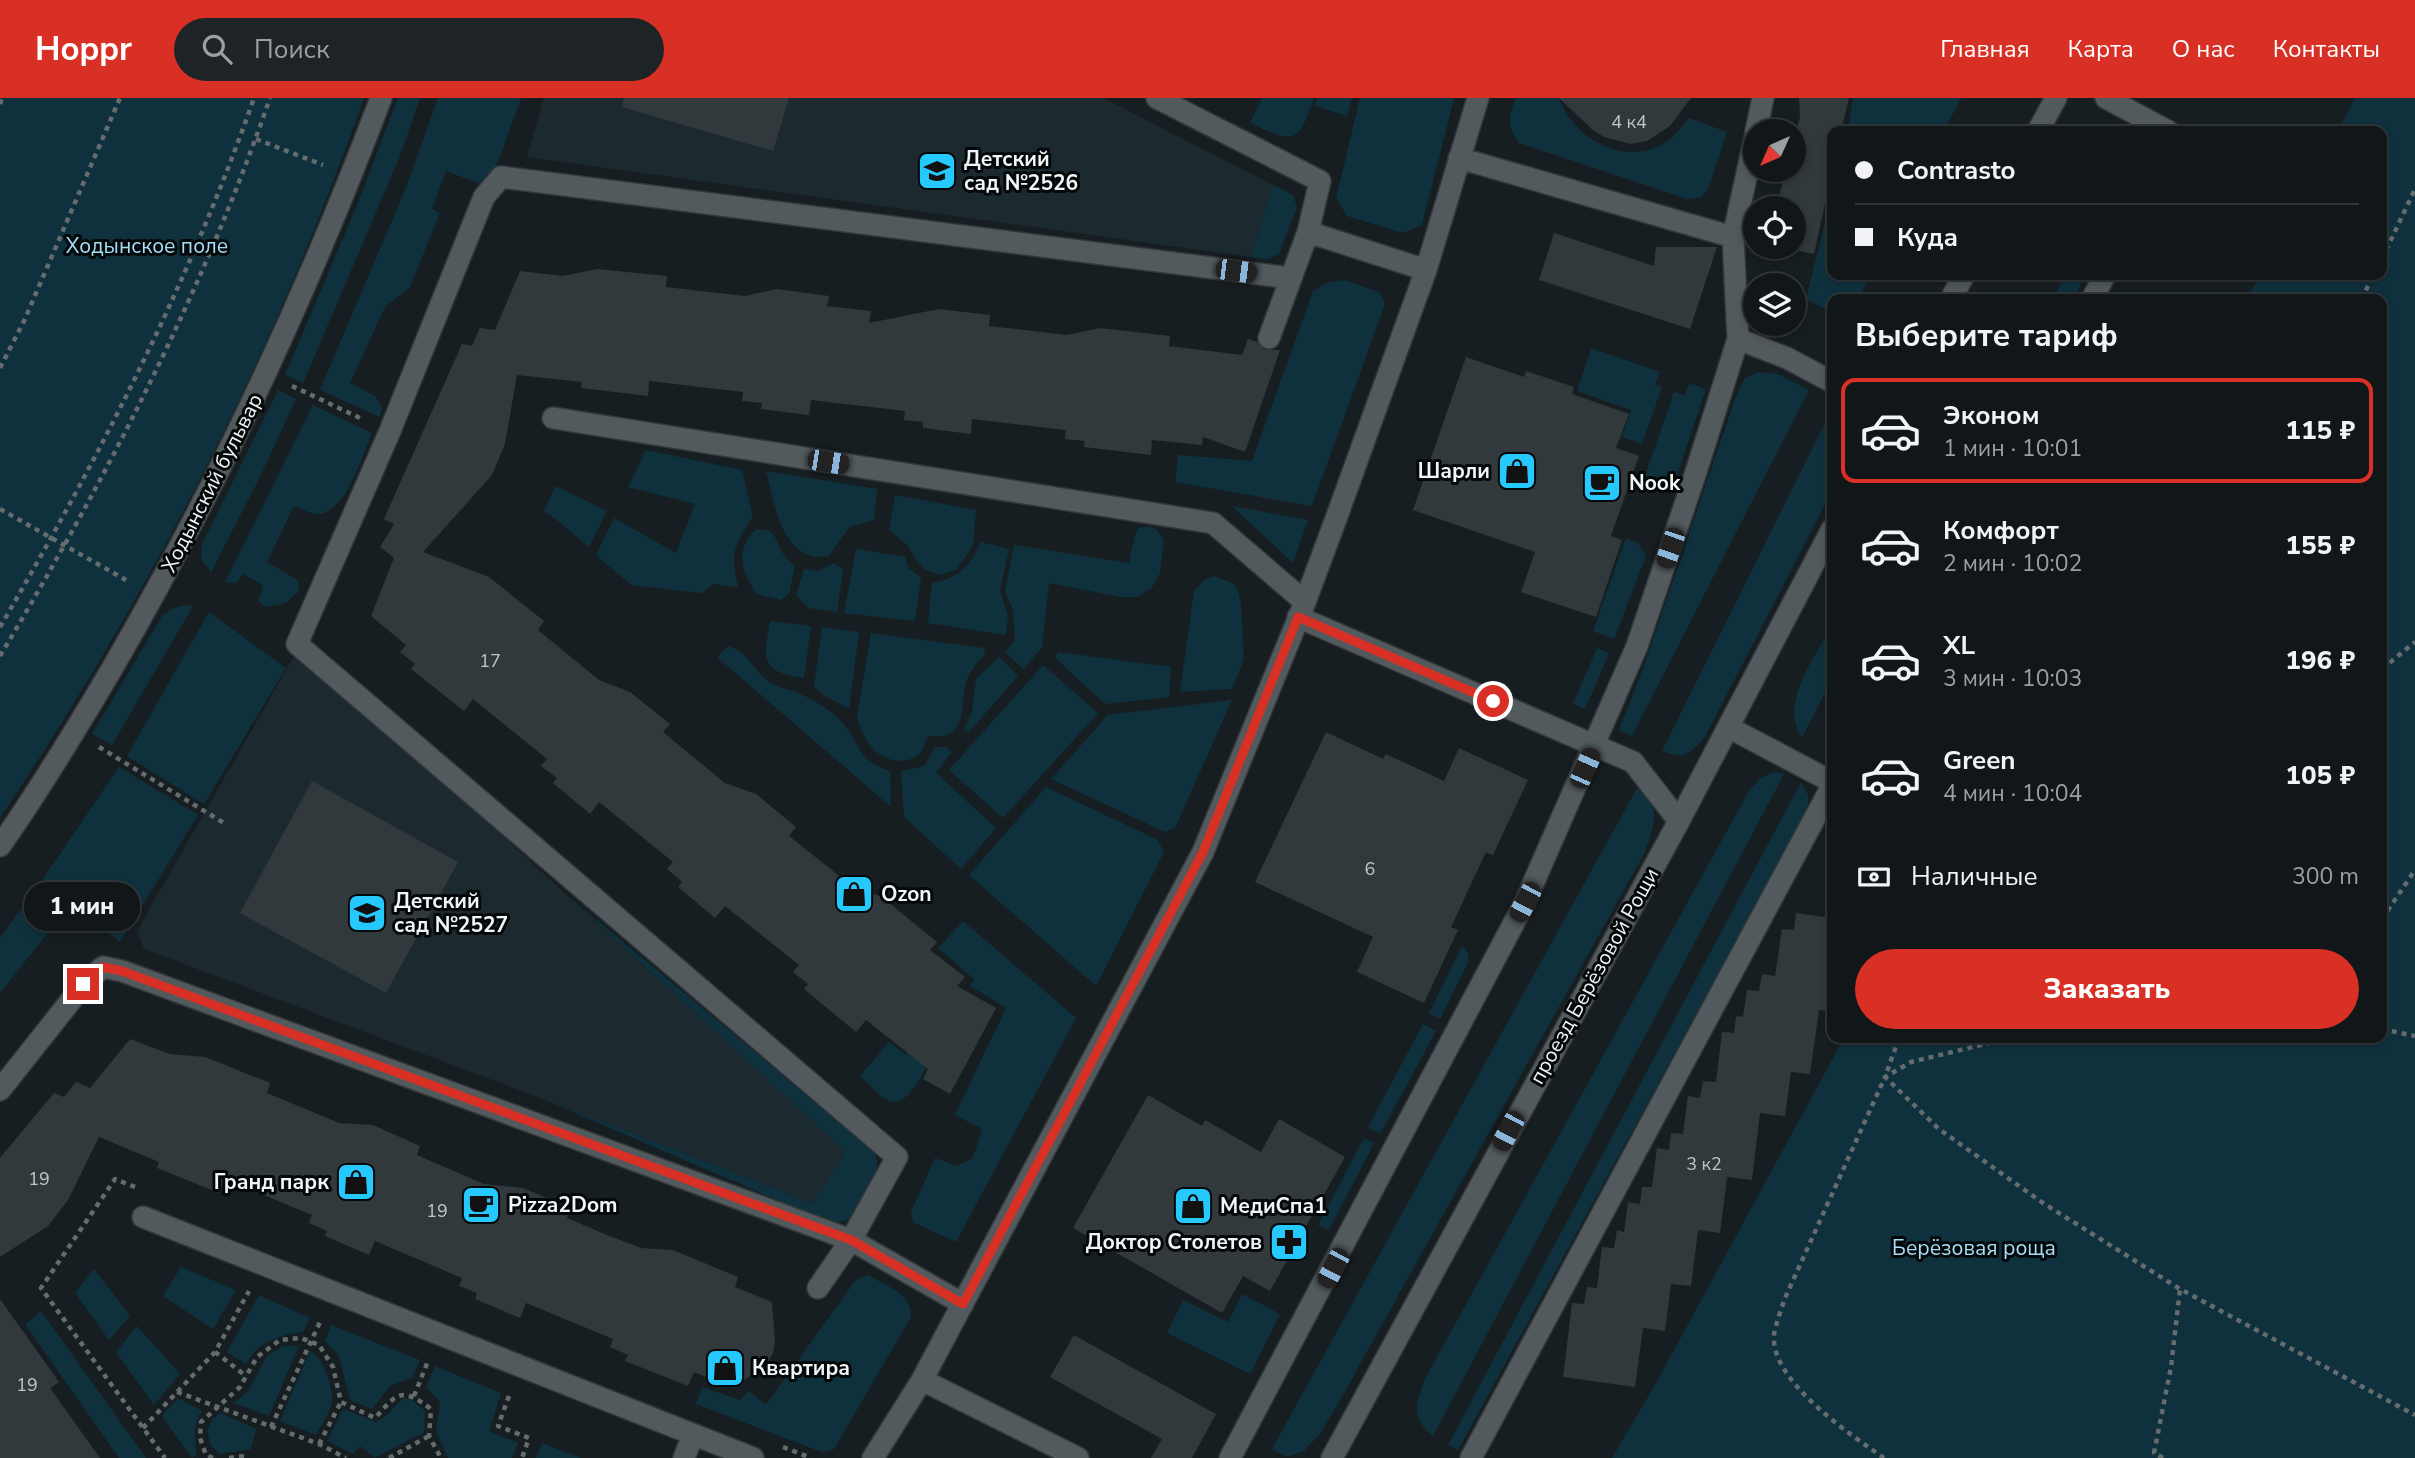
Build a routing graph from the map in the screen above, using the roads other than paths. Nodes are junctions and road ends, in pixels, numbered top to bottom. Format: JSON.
{"nodes":[{"id":1,"x":381,"y":98,"type":"edge"},
{"id":2,"x":1157,"y":98,"type":"edge"},
{"id":3,"x":1478,"y":98,"type":"edge"},
{"id":4,"x":1763,"y":98,"type":"edge"},
{"id":5,"x":2056,"y":98,"type":"edge"},
{"id":6,"x":2106,"y":98,"type":"edge"},
{"id":7,"x":1759,"y":119,"type":"edge"},
{"id":8,"x":2041,"y":126,"type":"edge"},
{"id":9,"x":2159,"y":126,"type":"edge"},
{"id":10,"x":1459,"y":158,"type":"junction"},
{"id":11,"x":1745,"y":182,"type":"edge"},
{"id":12,"x":1308,"y":232,"type":"junction"},
{"id":13,"x":1733,"y":237,"type":"junction"},
{"id":14,"x":1426,"y":270,"type":"junction"},
{"id":15,"x":1291,"y":278,"type":"junction"},
{"id":16,"x":1269,"y":338,"type":"dead end"},
{"id":17,"x":1738,"y":339,"type":"junction"},
{"id":18,"x":1827,"y":379,"type":"edge"},
{"id":19,"x":553,"y":418,"type":"dead end"},
{"id":20,"x":1827,"y":539,"type":"edge"},
{"id":21,"x":1301,"y":610,"type":"junction"},
{"id":22,"x":1728,"y":727,"type":"junction"},
{"id":23,"x":1595,"y":745,"type":"junction"},
{"id":24,"x":1827,"y":781,"type":"edge"},
{"id":25,"x":1827,"y":793,"type":"edge"},
{"id":26,"x":1679,"y":821,"type":"junction"},
{"id":27,"x":0,"y":846,"type":"edge"},
{"id":28,"x":0,"y":1090,"type":"edge"},
{"id":29,"x":143,"y":1217,"type":"dead end"},
{"id":30,"x":851,"y":1240,"type":"junction"},
{"id":31,"x":818,"y":1288,"type":"dead end"},
{"id":32,"x":963,"y":1304,"type":"junction"},
{"id":33,"x":922,"y":1380,"type":"junction"},
{"id":34,"x":693,"y":1435,"type":"junction"},
{"id":35,"x":684,"y":1458,"type":"edge"},
{"id":36,"x":753,"y":1458,"type":"edge"},
{"id":37,"x":873,"y":1458,"type":"edge"},
{"id":38,"x":1078,"y":1458,"type":"edge"},
{"id":39,"x":1230,"y":1458,"type":"edge"},
{"id":40,"x":1332,"y":1458,"type":"edge"},
{"id":41,"x":1471,"y":1458,"type":"edge"}],
"edges":[{"from":1,"to":27,"type":"street","name":"Ходынский бульвар"},
{"from":2,"to":12,"type":"street"},
{"from":3,"to":10,"type":"street"},
{"from":4,"to":7,"type":"street"},
{"from":5,"to":8,"type":"street"},
{"from":6,"to":9,"type":"street"},
{"from":10,"to":13,"type":"street"},
{"from":10,"to":14,"type":"street"},
{"from":11,"to":13,"type":"street"},
{"from":12,"to":14,"type":"street"},
{"from":12,"to":15,"type":"street"},
{"from":13,"to":17,"type":"street"},
{"from":14,"to":21,"type":"street"},
{"from":15,"to":16,"type":"street"},
{"from":15,"to":30,"type":"street"},
{"from":17,"to":18,"type":"street"},
{"from":17,"to":23,"type":"street"},
{"from":19,"to":21,"type":"street"},
{"from":20,"to":22,"type":"street","name":"проезд Берёзовой Рощи"},
{"from":21,"to":23,"type":"street"},
{"from":21,"to":32,"type":"street"},
{"from":22,"to":24,"type":"street"},
{"from":22,"to":26,"type":"street","name":"проезд Берёзовой Рощи"},
{"from":23,"to":26,"type":"street"},
{"from":23,"to":39,"type":"street"},
{"from":25,"to":41,"type":"street"},
{"from":26,"to":40,"type":"street","name":"проезд Берёзовой Рощи"},
{"from":28,"to":30,"type":"street"},
{"from":29,"to":34,"type":"street"},
{"from":30,"to":31,"type":"street"},
{"from":30,"to":32,"type":"street"},
{"from":32,"to":33,"type":"street"},
{"from":33,"to":37,"type":"street"},
{"from":33,"to":38,"type":"street"},
{"from":34,"to":35,"type":"street"},
{"from":34,"to":36,"type":"street"}]}
